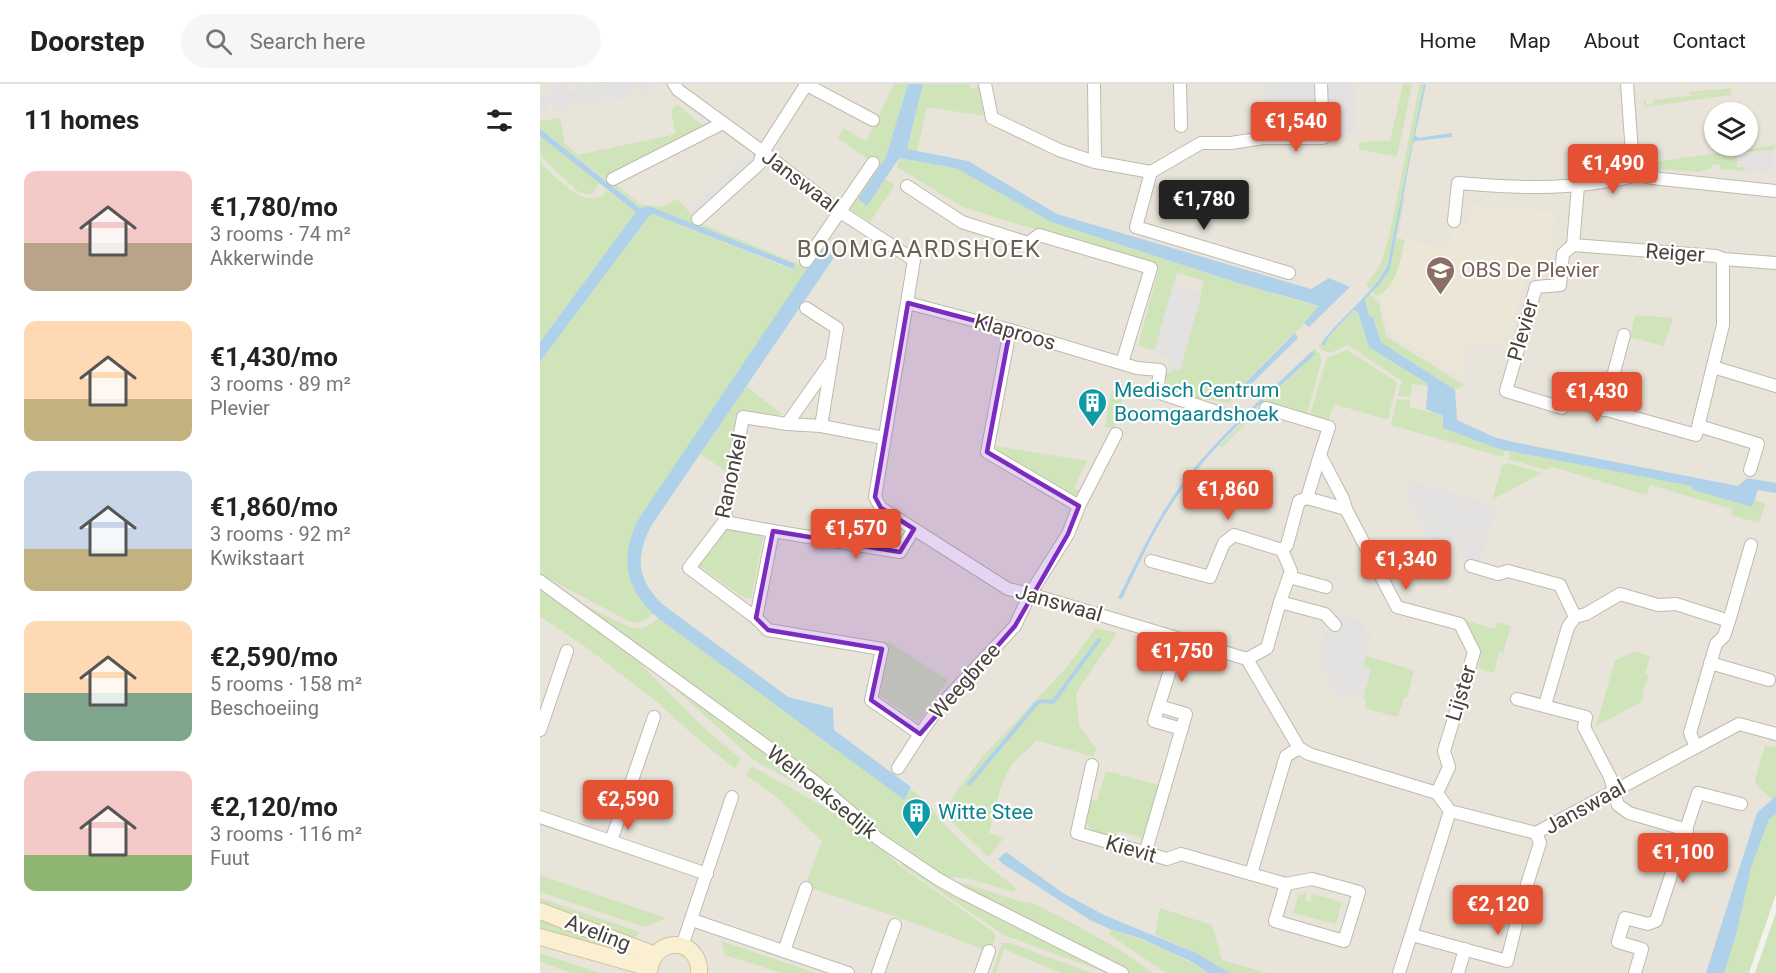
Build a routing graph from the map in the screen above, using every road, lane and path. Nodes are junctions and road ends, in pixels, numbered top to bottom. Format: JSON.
{"nodes":[{"id":1,"x":674,"y":84,"type":"edge"},
{"id":2,"x":805,"y":84,"type":"edge"},
{"id":3,"x":985,"y":84,"type":"edge"},
{"id":4,"x":1094,"y":84,"type":"edge"},
{"id":5,"x":1180,"y":84,"type":"edge"},
{"id":6,"x":1321,"y":84,"type":"edge"},
{"id":7,"x":1627,"y":84,"type":"edge"},
{"id":8,"x":873,"y":120,"type":"dead end"},
{"id":9,"x":723,"y":123,"type":"junction"},
{"id":10,"x":1181,"y":126,"type":"dead end"},
{"id":11,"x":764,"y":152,"type":"junction"},
{"id":12,"x":1095,"y":162,"type":"junction"},
{"id":13,"x":873,"y":164,"type":"dead end"},
{"id":14,"x":1151,"y":172,"type":"junction"},
{"id":15,"x":1637,"y":173,"type":"junction"},
{"id":16,"x":614,"y":179,"type":"dead end"},
{"id":17,"x":907,"y":186,"type":"dead end"},
{"id":18,"x":1578,"y":186,"type":"junction"},
{"id":19,"x":1776,"y":190,"type":"edge"},
{"id":20,"x":839,"y":211,"type":"junction"},
{"id":21,"x":698,"y":219,"type":"dead end"},
{"id":22,"x":1454,"y":221,"type":"dead end"},
{"id":23,"x":1573,"y":245,"type":"junction"},
{"id":24,"x":1723,"y":259,"type":"junction"},
{"id":25,"x":806,"y":261,"type":"dead end"},
{"id":26,"x":1776,"y":263,"type":"edge"},
{"id":27,"x":1289,"y":273,"type":"dead end"},
{"id":28,"x":908,"y":303,"type":"junction"},
{"id":29,"x":806,"y":308,"type":"dead end"},
{"id":30,"x":1010,"y":330,"type":"junction"},
{"id":31,"x":1624,"y":335,"type":"dead end"},
{"id":32,"x":831,"y":361,"type":"junction"},
{"id":33,"x":1122,"y":363,"type":"junction"},
{"id":34,"x":1713,"y":367,"type":"junction"},
{"id":35,"x":1776,"y":386,"type":"edge"},
{"id":36,"x":1266,"y":408,"type":"dead end"},
{"id":37,"x":1604,"y":410,"type":"junction"},
{"id":38,"x":1220,"y":413,"type":"dead end"},
{"id":39,"x":787,"y":424,"type":"junction"},
{"id":40,"x":821,"y":426,"type":"junction"},
{"id":41,"x":1698,"y":426,"type":"junction"},
{"id":42,"x":1116,"y":434,"type":"dead end"},
{"id":43,"x":884,"y":438,"type":"junction"},
{"id":44,"x":1320,"y":455,"type":"junction"},
{"id":45,"x":1750,"y":470,"type":"dead end"},
{"id":46,"x":1307,"y":498,"type":"junction"},
{"id":47,"x":1079,"y":506,"type":"junction"},
{"id":48,"x":1346,"y":509,"type":"junction"},
{"id":49,"x":724,"y":522,"type":"junction"},
{"id":50,"x":914,"y":529,"type":"junction"},
{"id":51,"x":773,"y":531,"type":"junction"},
{"id":52,"x":1751,"y":545,"type":"dead end"},
{"id":53,"x":1282,"y":550,"type":"junction"},
{"id":54,"x":1151,"y":561,"type":"dead end"},
{"id":55,"x":1471,"y":566,"type":"dead end"},
{"id":56,"x":1290,"y":574,"type":"junction"},
{"id":57,"x":540,"y":581,"type":"edge"},
{"id":58,"x":1326,"y":587,"type":"dead end"},
{"id":59,"x":1030,"y":594,"type":"junction"},
{"id":60,"x":1280,"y":602,"type":"junction"},
{"id":61,"x":1575,"y":617,"type":"junction"},
{"id":62,"x":756,"y":618,"type":"junction"},
{"id":63,"x":1729,"y":621,"type":"junction"},
{"id":64,"x":1335,"y":626,"type":"dead end"},
{"id":65,"x":1180,"y":639,"type":"junction"},
{"id":66,"x":567,"y":651,"type":"dead end"},
{"id":67,"x":1247,"y":659,"type":"junction"},
{"id":68,"x":1710,"y":663,"type":"junction"},
{"id":69,"x":1769,"y":680,"type":"dead end"},
{"id":70,"x":1518,"y":699,"type":"dead end"},
{"id":71,"x":1545,"y":705,"type":"junction"},
{"id":72,"x":654,"y":717,"type":"dead end"},
{"id":73,"x":540,"y":730,"type":"edge"},
{"id":74,"x":920,"y":734,"type":"junction"},
{"id":75,"x":1776,"y":734,"type":"edge"},
{"id":76,"x":1696,"y":747,"type":"junction"},
{"id":77,"x":1299,"y":748,"type":"junction"},
{"id":78,"x":1092,"y":765,"type":"dead end"},
{"id":79,"x":898,"y":768,"type":"dead end"},
{"id":80,"x":1615,"y":790,"type":"junction"},
{"id":81,"x":1437,"y":793,"type":"junction"},
{"id":82,"x":732,"y":797,"type":"dead end"},
{"id":83,"x":1741,"y":804,"type":"dead end"},
{"id":84,"x":1450,"y":811,"type":"junction"},
{"id":85,"x":540,"y":817,"type":"edge"},
{"id":86,"x":1687,"y":830,"type":"junction"},
{"id":87,"x":1536,"y":833,"type":"junction"},
{"id":88,"x":611,"y":841,"type":"junction"},
{"id":89,"x":1145,"y":854,"type":"junction"},
{"id":90,"x":707,"y":874,"type":"junction"},
{"id":91,"x":1251,"y":874,"type":"junction"},
{"id":92,"x":1286,"y":884,"type":"junction"},
{"id":93,"x":806,"y":888,"type":"dead end"},
{"id":94,"x":540,"y":911,"type":"edge"},
{"id":95,"x":692,"y":920,"type":"junction"},
{"id":96,"x":895,"y":925,"type":"dead end"},
{"id":97,"x":1412,"y":936,"type":"junction"},
{"id":98,"x":540,"y":937,"type":"edge"},
{"id":99,"x":682,"y":946,"type":"junction"},
{"id":100,"x":1465,"y":950,"type":"junction"},
{"id":101,"x":784,"y":951,"type":"junction"},
{"id":102,"x":989,"y":951,"type":"dead end"},
{"id":103,"x":652,"y":965,"type":"edge"},
{"id":104,"x":703,"y":972,"type":"edge"},
{"id":105,"x":848,"y":973,"type":"edge"},
{"id":106,"x":878,"y":973,"type":"edge"},
{"id":107,"x":981,"y":973,"type":"edge"},
{"id":108,"x":1122,"y":973,"type":"edge"},
{"id":109,"x":1399,"y":973,"type":"edge"},
{"id":110,"x":1458,"y":973,"type":"edge"},
{"id":111,"x":1635,"y":973,"type":"edge"}],
"edges":[{"from":1,"to":9,"type":"street","name":"Janswaal"},
{"from":2,"to":8,"type":"street"},
{"from":2,"to":11,"type":"street"},
{"from":3,"to":12,"type":"street"},
{"from":4,"to":12,"type":"street"},
{"from":5,"to":10,"type":"street"},
{"from":6,"to":14,"type":"street"},
{"from":7,"to":15,"type":"street"},
{"from":9,"to":11,"type":"street","name":"Janswaal"},
{"from":9,"to":16,"type":"street"},
{"from":11,"to":20,"type":"street","name":"Janswaal"},
{"from":11,"to":21,"type":"street"},
{"from":12,"to":14,"type":"street"},
{"from":13,"to":20,"type":"street"},
{"from":14,"to":27,"type":"street"},
{"from":15,"to":18,"type":"street"},
{"from":15,"to":19,"type":"street"},
{"from":17,"to":33,"type":"street"},
{"from":18,"to":22,"type":"street"},
{"from":18,"to":23,"type":"street","name":"Plevier"},
{"from":20,"to":25,"type":"street"},
{"from":20,"to":28,"type":"street","name":"Janswaal"},
{"from":23,"to":24,"type":"street","name":"Reiger"},
{"from":23,"to":37,"type":"street","name":"Plevier"},
{"from":24,"to":26,"type":"street","name":"Reiger"},
{"from":24,"to":34,"type":"street"},
{"from":28,"to":30,"type":"street","name":"Klaproos"},
{"from":28,"to":43,"type":"street","name":"Janswaal"},
{"from":29,"to":32,"type":"street"},
{"from":30,"to":33,"type":"street","name":"Klaproos"},
{"from":30,"to":47,"type":"street"},
{"from":31,"to":37,"type":"street"},
{"from":32,"to":39,"type":"street"},
{"from":32,"to":40,"type":"street"},
{"from":33,"to":38,"type":"street","name":"Klaproos"},
{"from":34,"to":35,"type":"street"},
{"from":34,"to":41,"type":"street"},
{"from":36,"to":44,"type":"street"},
{"from":37,"to":41,"type":"street","name":"Plevier"},
{"from":39,"to":40,"type":"street","name":"Ranonkel"},
{"from":39,"to":49,"type":"street","name":"Ranonkel"},
{"from":40,"to":43,"type":"street","name":"Ranonkel"},
{"from":41,"to":45,"type":"street","name":"Plevier"},
{"from":42,"to":47,"type":"street","name":"Weegbree"},
{"from":43,"to":50,"type":"street","name":"Janswaal"},
{"from":44,"to":46,"type":"street"},
{"from":44,"to":48,"type":"street","name":"Lijster"},
{"from":46,"to":48,"type":"street"},
{"from":46,"to":53,"type":"street"},
{"from":47,"to":59,"type":"street","name":"Weegbree"},
{"from":48,"to":81,"type":"street","name":"Lijster"},
{"from":49,"to":51,"type":"street"},
{"from":49,"to":62,"type":"street","name":"Ranonkel"},
{"from":50,"to":51,"type":"street"},
{"from":50,"to":59,"type":"street","name":"Janswaal"},
{"from":51,"to":62,"type":"street"},
{"from":52,"to":63,"type":"street"},
{"from":53,"to":54,"type":"street"},
{"from":53,"to":56,"type":"street"},
{"from":55,"to":61,"type":"street"},
{"from":56,"to":58,"type":"street"},
{"from":56,"to":60,"type":"street"},
{"from":57,"to":108,"type":"street","name":"Welhoeksedijk"},
{"from":59,"to":65,"type":"street","name":"Janswaal"},
{"from":59,"to":74,"type":"street","name":"Weegbree"},
{"from":60,"to":64,"type":"street"},
{"from":60,"to":67,"type":"street"},
{"from":61,"to":63,"type":"street"},
{"from":61,"to":71,"type":"street"},
{"from":62,"to":74,"type":"street"},
{"from":63,"to":68,"type":"street"},
{"from":65,"to":67,"type":"street","name":"Janswaal"},
{"from":65,"to":89,"type":"street"},
{"from":66,"to":73,"type":"street"},
{"from":67,"to":77,"type":"street"},
{"from":68,"to":69,"type":"street"},
{"from":68,"to":76,"type":"street"},
{"from":70,"to":71,"type":"street"},
{"from":71,"to":80,"type":"street"},
{"from":72,"to":88,"type":"street"},
{"from":74,"to":79,"type":"street","name":"Weegbree"},
{"from":75,"to":76,"type":"street","name":"Janswaal"},
{"from":76,"to":80,"type":"street","name":"Janswaal"},
{"from":77,"to":81,"type":"street"},
{"from":77,"to":91,"type":"street"},
{"from":78,"to":89,"type":"street","name":"Kievit"},
{"from":80,"to":86,"type":"street"},
{"from":80,"to":87,"type":"street","name":"Janswaal"},
{"from":81,"to":84,"type":"street"},
{"from":82,"to":90,"type":"street"},
{"from":83,"to":86,"type":"street"},
{"from":84,"to":87,"type":"street","name":"Janswaal"},
{"from":84,"to":97,"type":"street"},
{"from":85,"to":88,"type":"street"},
{"from":86,"to":111,"type":"street"},
{"from":87,"to":100,"type":"street"},
{"from":88,"to":90,"type":"street"},
{"from":89,"to":91,"type":"street","name":"Kievit"},
{"from":90,"to":95,"type":"street"},
{"from":91,"to":92,"type":"street","name":"Kievit"},
{"from":92,"to":92,"type":"street","name":"Kievit"},
{"from":93,"to":101,"type":"street"},
{"from":94,"to":103,"type":"main road","name":"Aveling"},
{"from":95,"to":99,"type":"street"},
{"from":95,"to":101,"type":"street"},
{"from":96,"to":106,"type":"street"},
{"from":97,"to":100,"type":"street"},
{"from":97,"to":109,"type":"street"},
{"from":98,"to":103,"type":"main road","name":"Aveling"},
{"from":99,"to":103,"type":"main road"},
{"from":99,"to":104,"type":"main road"},
{"from":100,"to":110,"type":"street"},
{"from":101,"to":105,"type":"street"},
{"from":102,"to":107,"type":"street"}]}
